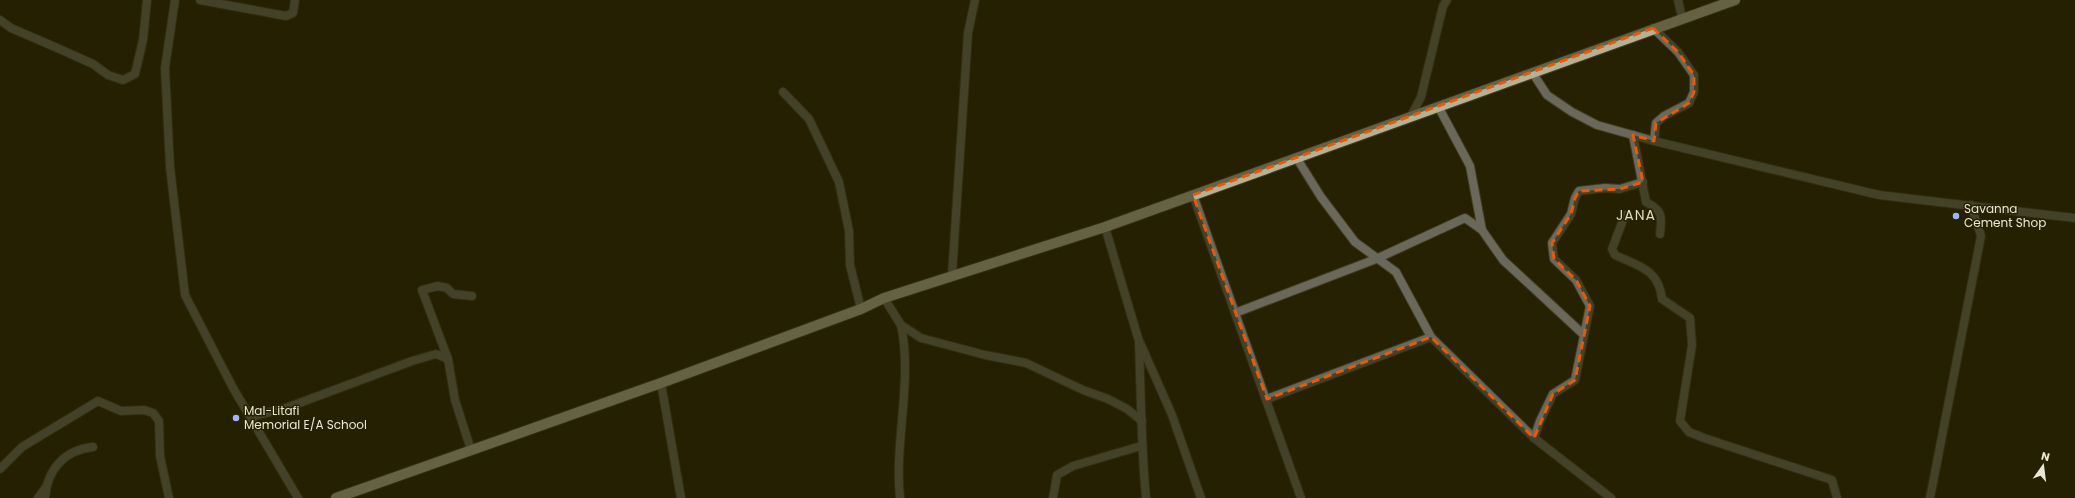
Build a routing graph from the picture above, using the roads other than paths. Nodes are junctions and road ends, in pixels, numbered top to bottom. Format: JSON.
{"nodes":[{"id":1,"x":147,"y":0,"type":"edge"},
{"id":2,"x":174,"y":0,"type":"edge"},
{"id":3,"x":200,"y":0,"type":"edge"},
{"id":4,"x":295,"y":0,"type":"edge"},
{"id":5,"x":975,"y":0,"type":"edge"},
{"id":6,"x":1446,"y":0,"type":"edge"},
{"id":7,"x":1678,"y":0,"type":"edge"},
{"id":8,"x":1735,"y":0,"type":"edge"},
{"id":9,"x":1682,"y":18,"type":"junction"},
{"id":10,"x":0,"y":20,"type":"edge"},
{"id":11,"x":1653,"y":28,"type":"junction"},
{"id":12,"x":1532,"y":72,"type":"junction"},
{"id":13,"x":783,"y":92,"type":"dead end"},
{"id":14,"x":1438,"y":106,"type":"junction"},
{"id":15,"x":1411,"y":116,"type":"junction"},
{"id":16,"x":1633,"y":135,"type":"junction"},
{"id":17,"x":1654,"y":141,"type":"junction"},
{"id":18,"x":1296,"y":157,"type":"junction"},
{"id":19,"x":1643,"y":182,"type":"junction"},
{"id":20,"x":1193,"y":195,"type":"junction"},
{"id":21,"x":1971,"y":205,"type":"junction"},
{"id":22,"x":1625,"y":215,"type":"dead end"},
{"id":23,"x":2075,"y":218,"type":"edge"},
{"id":24,"x":1105,"y":227,"type":"junction"},
{"id":25,"x":1482,"y":230,"type":"junction"},
{"id":26,"x":1660,"y":234,"type":"dead end"},
{"id":27,"x":1376,"y":259,"type":"junction"},
{"id":28,"x":952,"y":275,"type":"junction"},
{"id":29,"x":472,"y":296,"type":"dead end"},
{"id":30,"x":884,"y":298,"type":"junction"},
{"id":31,"x":861,"y":308,"type":"junction"},
{"id":32,"x":1235,"y":313,"type":"junction"},
{"id":33,"x":901,"y":325,"type":"junction"},
{"id":34,"x":1583,"y":334,"type":"junction"},
{"id":35,"x":1431,"y":337,"type":"junction"},
{"id":36,"x":1138,"y":338,"type":"junction"},
{"id":37,"x":448,"y":359,"type":"junction"},
{"id":38,"x":661,"y":383,"type":"junction"},
{"id":39,"x":1267,"y":399,"type":"junction"},
{"id":40,"x":250,"y":417,"type":"junction"},
{"id":41,"x":1142,"y":421,"type":"junction"},
{"id":42,"x":1534,"y":438,"type":"junction"},
{"id":43,"x":1141,"y":446,"type":"junction"},
{"id":44,"x":93,"y":447,"type":"dead end"},
{"id":45,"x":471,"y":450,"type":"junction"},
{"id":46,"x":0,"y":469,"type":"edge"},
{"id":47,"x":46,"y":486,"type":"junction"},
{"id":48,"x":38,"y":498,"type":"edge"},
{"id":49,"x":45,"y":498,"type":"edge"},
{"id":50,"x":169,"y":498,"type":"edge"},
{"id":51,"x":298,"y":498,"type":"edge"},
{"id":52,"x":336,"y":498,"type":"edge"},
{"id":53,"x":681,"y":498,"type":"edge"},
{"id":54,"x":900,"y":498,"type":"edge"},
{"id":55,"x":1053,"y":498,"type":"edge"},
{"id":56,"x":1146,"y":498,"type":"edge"},
{"id":57,"x":1201,"y":498,"type":"edge"},
{"id":58,"x":1301,"y":498,"type":"edge"},
{"id":59,"x":1611,"y":498,"type":"edge"},
{"id":60,"x":1837,"y":498,"type":"edge"},
{"id":61,"x":1930,"y":498,"type":"edge"}],
"edges":[{"from":1,"to":10,"type":"street"},
{"from":2,"to":40,"type":"street"},
{"from":3,"to":4,"type":"street"},
{"from":5,"to":28,"type":"street"},
{"from":6,"to":15,"type":"street"},
{"from":7,"to":9,"type":"street"},
{"from":8,"to":9,"type":"main road"},
{"from":9,"to":11,"type":"main road"},
{"from":11,"to":12,"type":"main road"},
{"from":11,"to":17,"type":"street"},
{"from":12,"to":14,"type":"main road"},
{"from":12,"to":16,"type":"street"},
{"from":13,"to":31,"type":"street"},
{"from":14,"to":15,"type":"main road"},
{"from":14,"to":25,"type":"street"},
{"from":15,"to":18,"type":"main road"},
{"from":16,"to":17,"type":"street"},
{"from":16,"to":19,"type":"street"},
{"from":17,"to":21,"type":"street"},
{"from":18,"to":20,"type":"main road"},
{"from":18,"to":27,"type":"street"},
{"from":19,"to":26,"type":"street"},
{"from":19,"to":34,"type":"street"},
{"from":20,"to":24,"type":"main road"},
{"from":20,"to":32,"type":"street"},
{"from":21,"to":23,"type":"street"},
{"from":21,"to":61,"type":"street"},
{"from":22,"to":60,"type":"street"},
{"from":24,"to":28,"type":"main road"},
{"from":24,"to":36,"type":"street"},
{"from":25,"to":27,"type":"street"},
{"from":25,"to":34,"type":"street"},
{"from":27,"to":32,"type":"street"},
{"from":27,"to":35,"type":"street"},
{"from":28,"to":30,"type":"main road"},
{"from":29,"to":37,"type":"street"},
{"from":30,"to":31,"type":"main road"},
{"from":30,"to":33,"type":"street"},
{"from":31,"to":38,"type":"main road"},
{"from":32,"to":39,"type":"street"},
{"from":33,"to":41,"type":"street"},
{"from":33,"to":54,"type":"street"},
{"from":34,"to":42,"type":"street"},
{"from":35,"to":39,"type":"street"},
{"from":35,"to":42,"type":"street"},
{"from":36,"to":41,"type":"street"},
{"from":36,"to":57,"type":"street"},
{"from":37,"to":40,"type":"street"},
{"from":37,"to":45,"type":"street"},
{"from":38,"to":45,"type":"main road"},
{"from":38,"to":53,"type":"street"},
{"from":39,"to":58,"type":"street"},
{"from":40,"to":51,"type":"street"},
{"from":41,"to":43,"type":"street"},
{"from":42,"to":59,"type":"street"},
{"from":43,"to":55,"type":"street"},
{"from":43,"to":56,"type":"street"},
{"from":44,"to":47,"type":"street"},
{"from":45,"to":52,"type":"main road"},
{"from":46,"to":50,"type":"street"},
{"from":47,"to":48,"type":"street"},
{"from":47,"to":49,"type":"street"}]}
